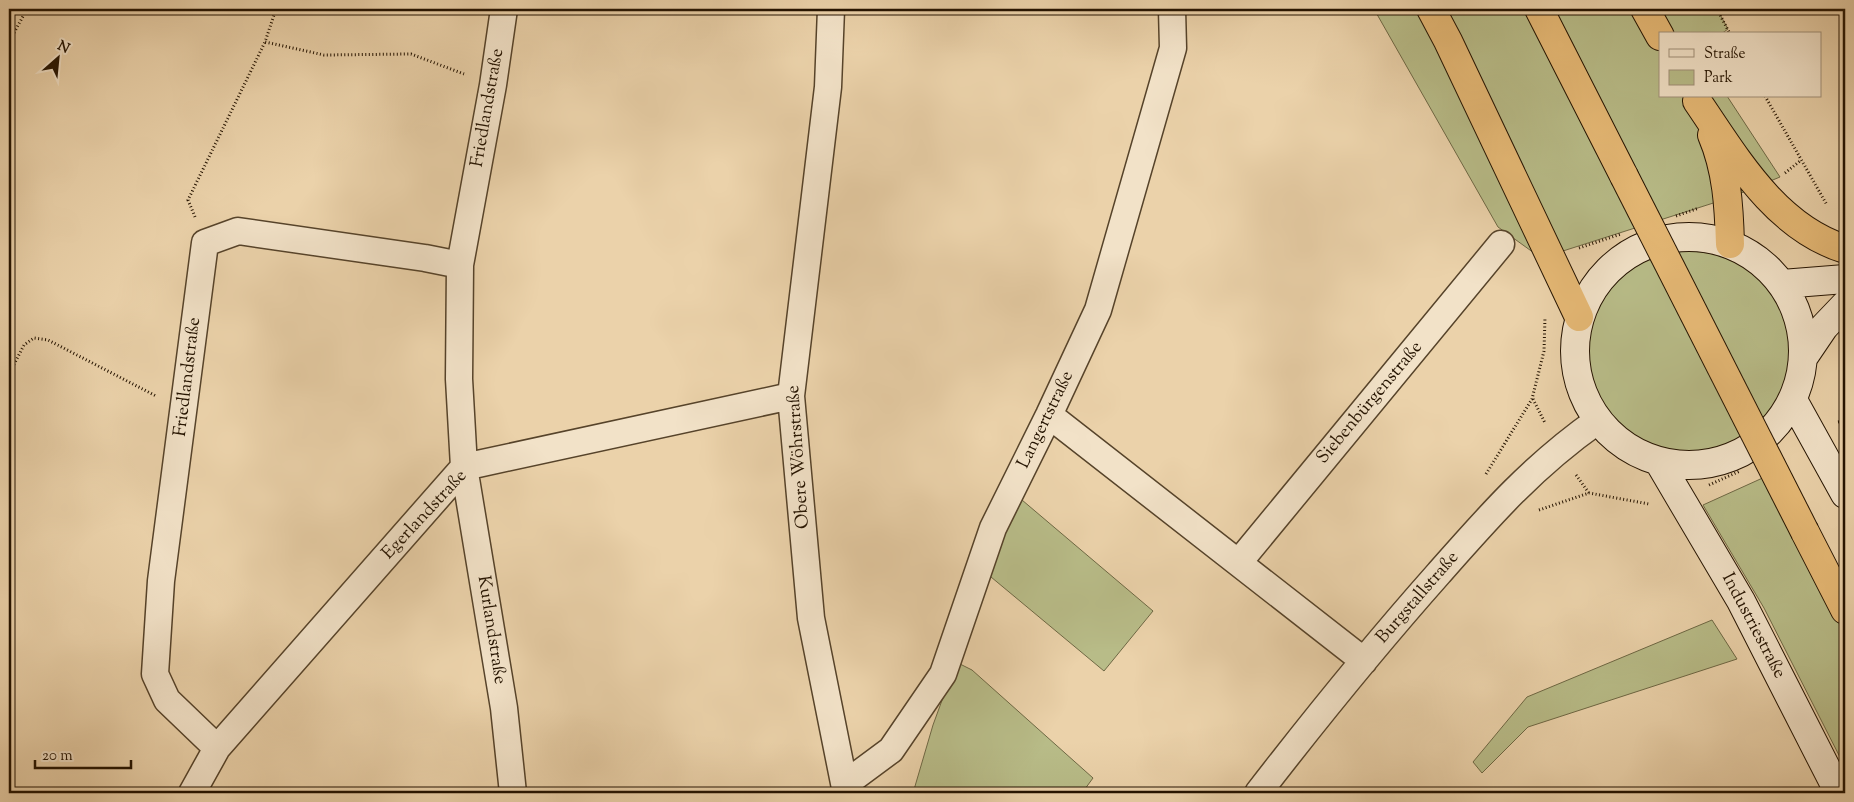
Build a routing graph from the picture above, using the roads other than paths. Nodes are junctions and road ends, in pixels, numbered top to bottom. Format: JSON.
{"nodes":[{"id":1,"x":504,"y":9,"type":"edge"},
{"id":2,"x":831,"y":9,"type":"edge"},
{"id":3,"x":1172,"y":9,"type":"edge"},
{"id":4,"x":1431,"y":9,"type":"edge"},
{"id":5,"x":1539,"y":9,"type":"edge"},
{"id":6,"x":1645,"y":9,"type":"edge"},
{"id":7,"x":1659,"y":34,"type":"edge"},
{"id":8,"x":1695,"y":98,"type":"edge"},
{"id":9,"x":1502,"y":244,"type":"dead end"},
{"id":10,"x":1730,"y":244,"type":"junction"},
{"id":11,"x":1845,"y":249,"type":"edge"},
{"id":12,"x":460,"y":266,"type":"junction"},
{"id":13,"x":1845,"y":279,"type":"edge"},
{"id":14,"x":1782,"y":284,"type":"junction"},
{"id":15,"x":1845,"y":305,"type":"edge"},
{"id":16,"x":1578,"y":317,"type":"junction"},
{"id":17,"x":1803,"y":358,"type":"junction"},
{"id":18,"x":791,"y":396,"type":"junction"},
{"id":19,"x":1792,"y":400,"type":"junction"},
{"id":20,"x":1050,"y":415,"type":"junction"},
{"id":21,"x":1597,"y":421,"type":"junction"},
{"id":22,"x":1659,"y":462,"type":"junction"},
{"id":23,"x":464,"y":468,"type":"junction"},
{"id":24,"x":1845,"y":494,"type":"edge"},
{"id":25,"x":1239,"y":562,"type":"junction"},
{"id":26,"x":1845,"y":610,"type":"edge"},
{"id":27,"x":1364,"y":660,"type":"junction"},
{"id":28,"x":217,"y":748,"type":"junction"},
{"id":29,"x":845,"y":789,"type":"edge"},
{"id":30,"x":192,"y":793,"type":"edge"},
{"id":31,"x":513,"y":793,"type":"edge"},
{"id":32,"x":1258,"y":793,"type":"edge"},
{"id":33,"x":1839,"y":793,"type":"edge"}],
"edges":[{"from":1,"to":12,"type":"street","name":"Friedlandstraße"},
{"from":2,"to":18,"type":"street","name":"Obere Wöhrstraße"},
{"from":3,"to":20,"type":"street","name":"Langertstraße"},
{"from":4,"to":16,"type":"highway"},
{"from":5,"to":26,"type":"highway","bridge":true},
{"from":6,"to":7,"type":"highway"},
{"from":8,"to":10,"type":"highway"},
{"from":8,"to":11,"type":"highway"},
{"from":9,"to":25,"type":"street","name":"Siebenbürgenstraße"},
{"from":10,"to":14,"type":"main road"},
{"from":10,"to":16,"type":"main road"},
{"from":12,"to":23,"type":"street","name":"Friedlandstraße"},
{"from":12,"to":28,"type":"street","name":"Friedlandstraße"},
{"from":13,"to":14,"type":"main road"},
{"from":14,"to":17,"type":"main road"},
{"from":15,"to":17,"type":"main road"},
{"from":16,"to":21,"type":"main road"},
{"from":17,"to":19,"type":"main road"},
{"from":18,"to":23,"type":"street","name":"Egerlandstraße"},
{"from":18,"to":29,"type":"street","name":"Obere Wöhrstraße"},
{"from":19,"to":22,"type":"main road"},
{"from":19,"to":24,"type":"main road"},
{"from":20,"to":25,"type":"street"},
{"from":20,"to":29,"type":"street","name":"Langertstraße"},
{"from":21,"to":22,"type":"main road"},
{"from":21,"to":27,"type":"street","name":"Burgstallstraße"},
{"from":22,"to":33,"type":"main road","name":"Industriestraße"},
{"from":23,"to":28,"type":"street","name":"Egerlandstraße"},
{"from":23,"to":31,"type":"street","name":"Kurlandstraße"},
{"from":25,"to":27,"type":"street"},
{"from":27,"to":32,"type":"street","name":"Burgstallstraße"},
{"from":28,"to":30,"type":"street","name":"Egerlandstraße"}]}
